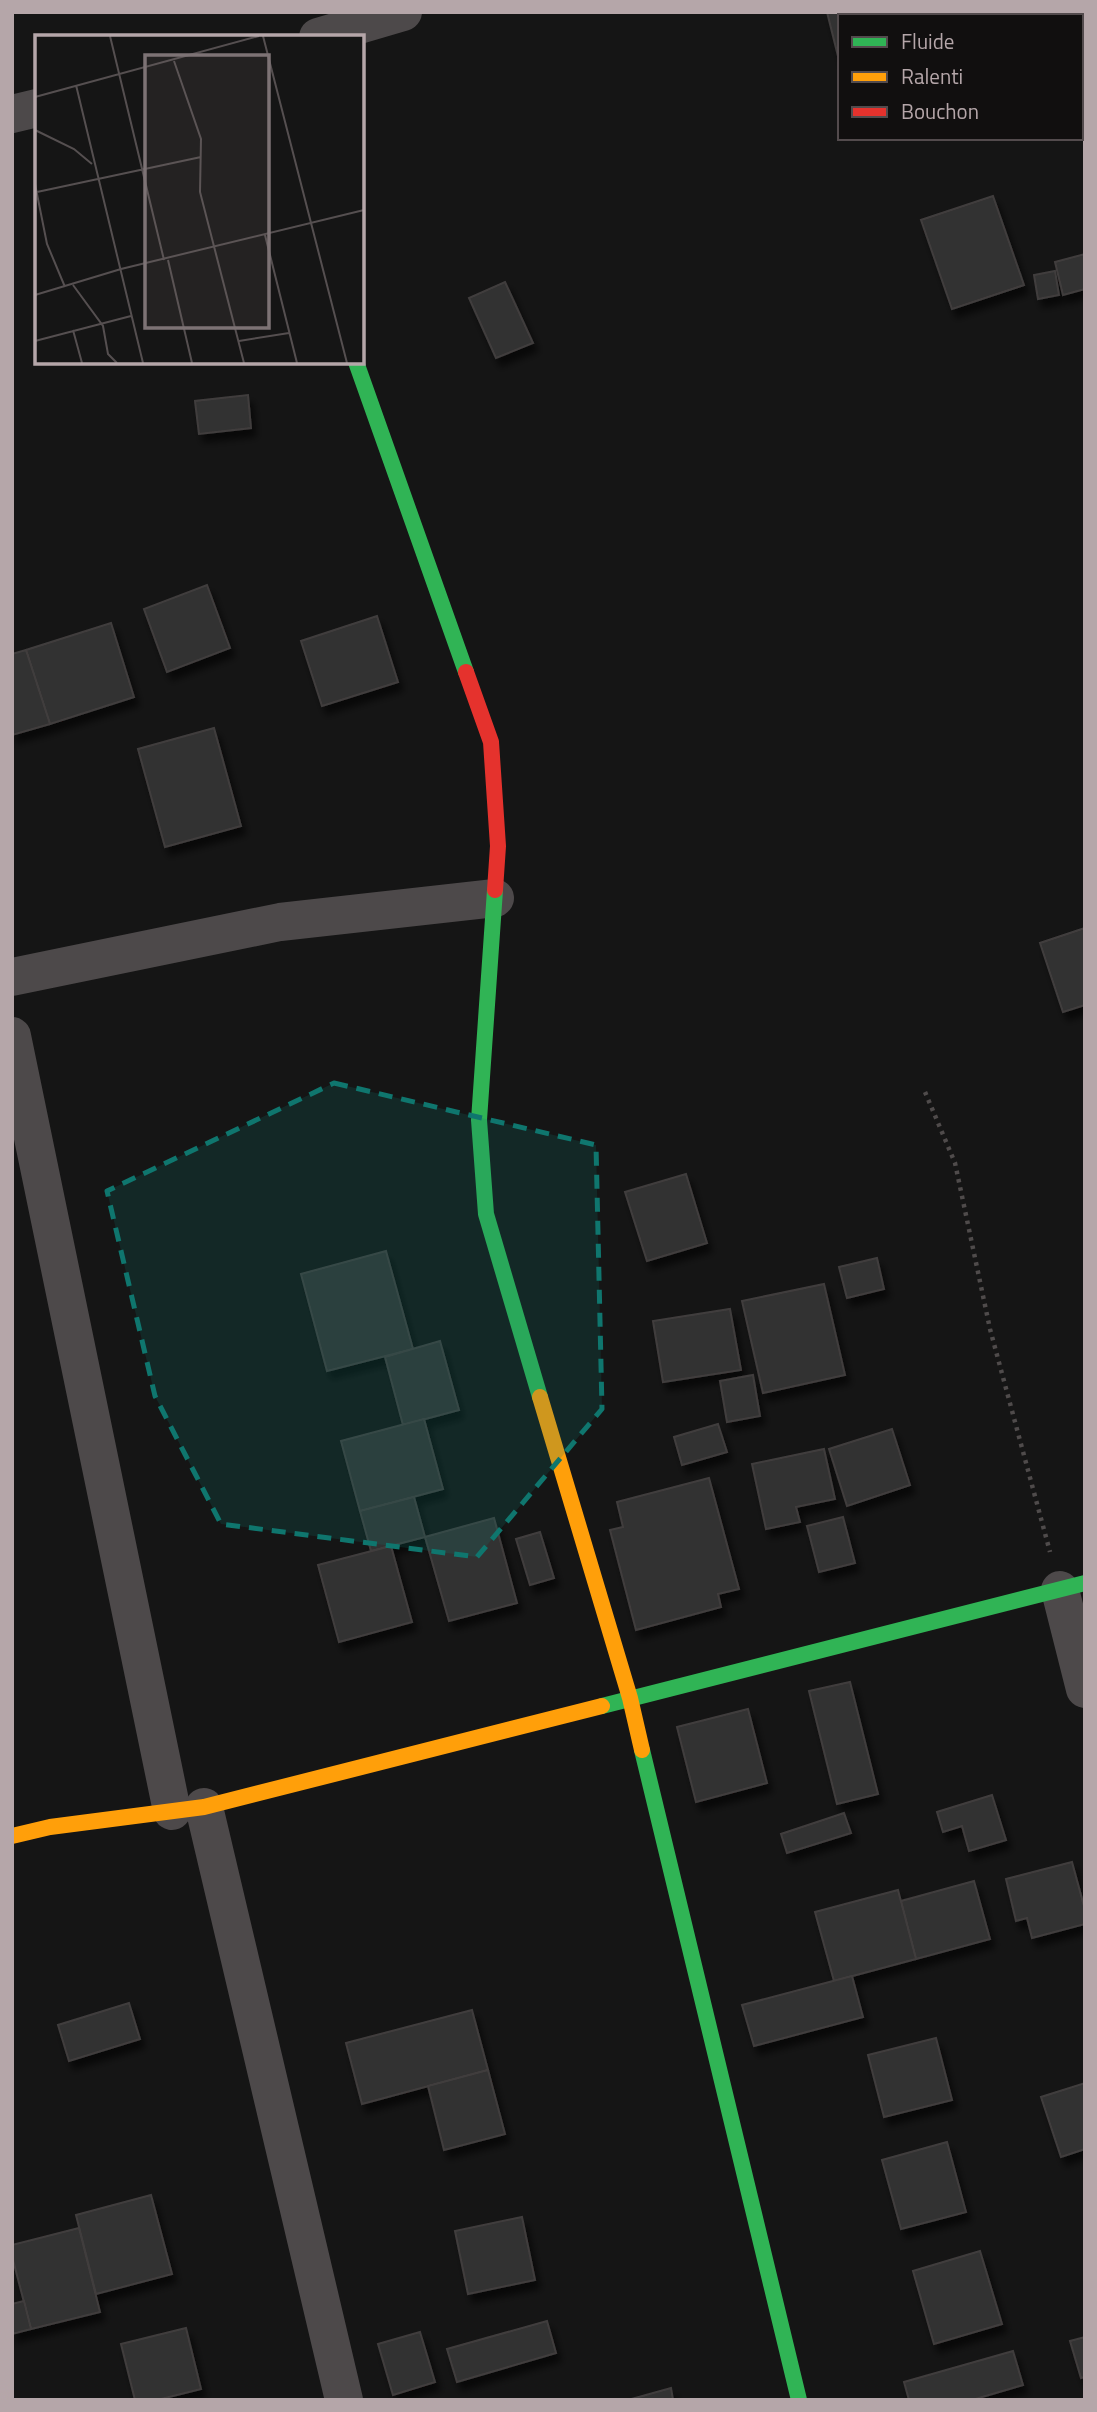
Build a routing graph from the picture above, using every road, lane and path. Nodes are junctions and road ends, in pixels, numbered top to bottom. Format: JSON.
{"nodes":[{"id":1,"x":403,"y":12,"type":"edge"},
{"id":2,"x":325,"y":35,"type":"edge"},
{"id":3,"x":35,"y":108,"type":"edge"},
{"id":4,"x":12,"y":114,"type":"edge"},
{"id":5,"x":357,"y":364,"type":"edge"},
{"id":6,"x":495,"y":898,"type":"junction"},
{"id":7,"x":12,"y":977,"type":"edge"},
{"id":8,"x":12,"y":1036,"type":"edge"},
{"id":9,"x":925,"y":1091,"type":"dead end"},
{"id":10,"x":1073,"y":1587,"type":"edge"},
{"id":11,"x":1085,"y":1689,"type":"edge"},
{"id":12,"x":630,"y":1698,"type":"junction"},
{"id":13,"x":188,"y":1809,"type":"junction"},
{"id":14,"x":12,"y":1836,"type":"edge"},
{"id":15,"x":344,"y":2400,"type":"edge"},
{"id":16,"x":799,"y":2400,"type":"edge"}],
"edges":[{"from":1,"to":2,"type":"street"},
{"from":3,"to":4,"type":"street"},
{"from":5,"to":6,"type":"street"},
{"from":6,"to":7,"type":"street"},
{"from":6,"to":12,"type":"street"},
{"from":8,"to":13,"type":"street"},
{"from":9,"to":10,"type":"path"},
{"from":10,"to":11,"type":"street"},
{"from":10,"to":12,"type":"street"},
{"from":12,"to":13,"type":"street"},
{"from":12,"to":16,"type":"street"},
{"from":13,"to":14,"type":"street"},
{"from":13,"to":15,"type":"street"}]}
